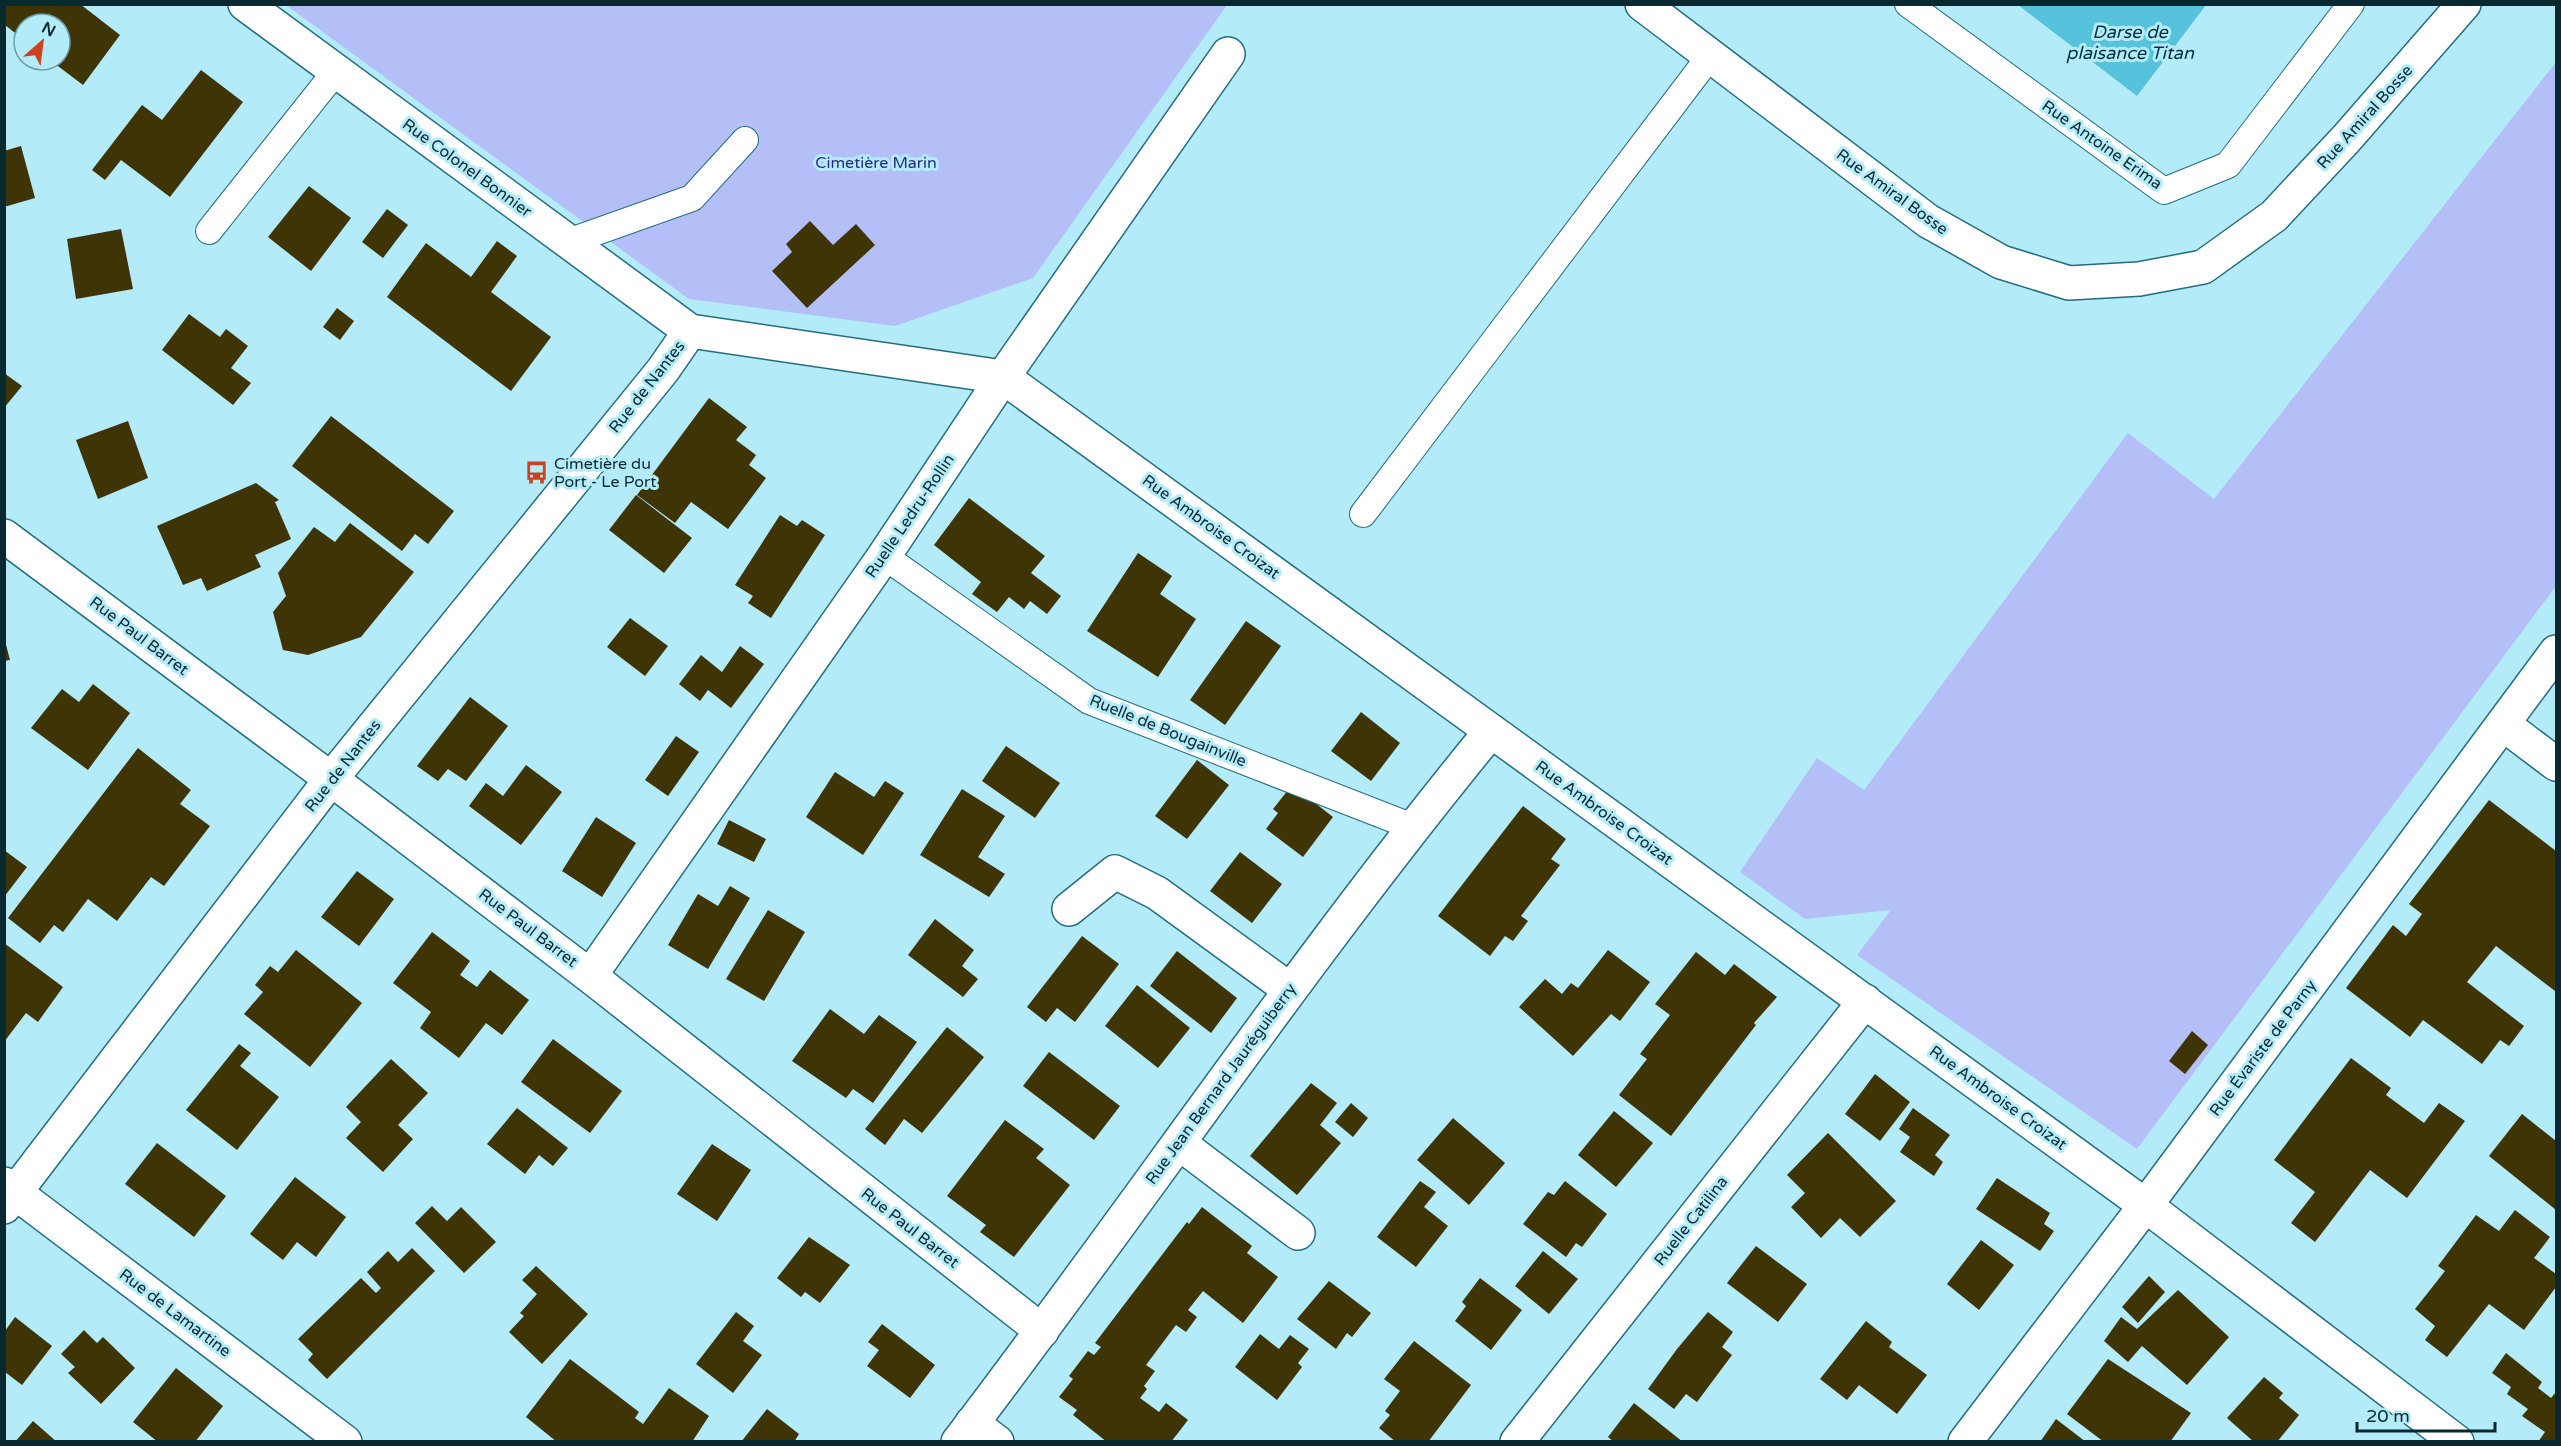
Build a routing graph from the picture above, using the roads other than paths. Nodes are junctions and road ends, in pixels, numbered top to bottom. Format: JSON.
{"nodes":[{"id":1,"x":244,"y":4,"type":"edge"},
{"id":2,"x":1642,"y":4,"type":"edge"},
{"id":3,"x":1908,"y":4,"type":"edge"},
{"id":4,"x":2351,"y":4,"type":"edge"},
{"id":5,"x":2464,"y":4,"type":"edge"},
{"id":6,"x":1228,"y":54,"type":"dead end"},
{"id":7,"x":1710,"y":56,"type":"junction"},
{"id":8,"x":336,"y":71,"type":"junction"},
{"id":9,"x":745,"y":140,"type":"dead end"},
{"id":10,"x":209,"y":231,"type":"dead end"},
{"id":11,"x":568,"y":242,"type":"junction"},
{"id":12,"x":690,"y":331,"type":"junction"},
{"id":13,"x":1003,"y":377,"type":"junction"},
{"id":14,"x":1363,"y":514,"type":"dead end"},
{"id":15,"x":4,"y":536,"type":"edge"},
{"id":16,"x":884,"y":556,"type":"junction"},
{"id":17,"x":2556,"y":652,"type":"edge"},
{"id":18,"x":2503,"y":724,"type":"junction"},
{"id":19,"x":1491,"y":731,"type":"junction"},
{"id":20,"x":2556,"y":764,"type":"edge"},
{"id":21,"x":331,"y":779,"type":"junction"},
{"id":22,"x":1413,"y":827,"type":"junction"},
{"id":23,"x":1069,"y":909,"type":"dead end"},
{"id":24,"x":590,"y":976,"type":"junction"},
{"id":25,"x":1289,"y":989,"type":"junction"},
{"id":26,"x":1865,"y":1002,"type":"junction"},
{"id":27,"x":1179,"y":1143,"type":"junction"},
{"id":28,"x":8,"y":1194,"type":"edge"},
{"id":29,"x":2145,"y":1205,"type":"junction"},
{"id":30,"x":1298,"y":1233,"type":"dead end"},
{"id":31,"x":1042,"y":1331,"type":"junction"},
{"id":32,"x":976,"y":1435,"type":"edge"},
{"id":33,"x":345,"y":1442,"type":"edge"},
{"id":34,"x":1517,"y":1442,"type":"edge"},
{"id":35,"x":1965,"y":1442,"type":"edge"},
{"id":36,"x":2457,"y":1442,"type":"edge"}],
"edges":[{"from":1,"to":8,"type":"street","name":"Rue Colonel Bonnier"},
{"from":2,"to":7,"type":"street","name":"Rue Amiral Bosse"},
{"from":3,"to":4,"type":"lane","name":"Rue Antoine Erima"},
{"from":5,"to":7,"type":"street","name":"Rue Amiral Bosse"},
{"from":6,"to":13,"type":"street","name":"Ruelle Ledru-Rollin"},
{"from":7,"to":14,"type":"lane"},
{"from":8,"to":10,"type":"lane"},
{"from":8,"to":11,"type":"street","name":"Rue Colonel Bonnier"},
{"from":9,"to":11,"type":"lane"},
{"from":11,"to":12,"type":"street","name":"Rue Colonel Bonnier"},
{"from":12,"to":13,"type":"street","name":"Rue Ambroise Croizat"},
{"from":12,"to":21,"type":"street","name":"Rue de Nantes"},
{"from":13,"to":16,"type":"street","name":"Ruelle Ledru-Rollin"},
{"from":13,"to":19,"type":"street","name":"Rue Ambroise Croizat"},
{"from":15,"to":21,"type":"street","name":"Rue Paul Barret"},
{"from":16,"to":22,"type":"lane","name":"Ruelle de Bougainville"},
{"from":16,"to":24,"type":"street","name":"Ruelle Ledru-Rollin"},
{"from":17,"to":18,"type":"street","name":"Rue Évariste de Parny"},
{"from":18,"to":20,"type":"street"},
{"from":18,"to":29,"type":"street","name":"Rue Évariste de Parny"},
{"from":19,"to":22,"type":"street","name":"Rue Jean Bernard Jauréguiberry"},
{"from":19,"to":26,"type":"street","name":"Rue Ambroise Croizat"},
{"from":21,"to":24,"type":"street","name":"Rue Paul Barret"},
{"from":21,"to":28,"type":"street","name":"Rue de Nantes"},
{"from":22,"to":25,"type":"street","name":"Rue Jean Bernard Jauréguiberry"},
{"from":23,"to":25,"type":"street"},
{"from":24,"to":31,"type":"street","name":"Rue Paul Barret"},
{"from":25,"to":27,"type":"street","name":"Rue Jean Bernard Jauréguiberry"},
{"from":26,"to":29,"type":"street","name":"Rue Ambroise Croizat"},
{"from":26,"to":34,"type":"street","name":"Ruelle Catilina"},
{"from":27,"to":30,"type":"street"},
{"from":27,"to":31,"type":"street","name":"Rue Jean Bernard Jauréguiberry"},
{"from":28,"to":33,"type":"street","name":"Rue de Lamartine"},
{"from":29,"to":35,"type":"street","name":"Rue Évariste de Parny"},
{"from":29,"to":36,"type":"street","name":"Rue Ambroise Croizat"},
{"from":31,"to":32,"type":"street","name":"Rue Jean Bernard Jauréguiberry"}]}
